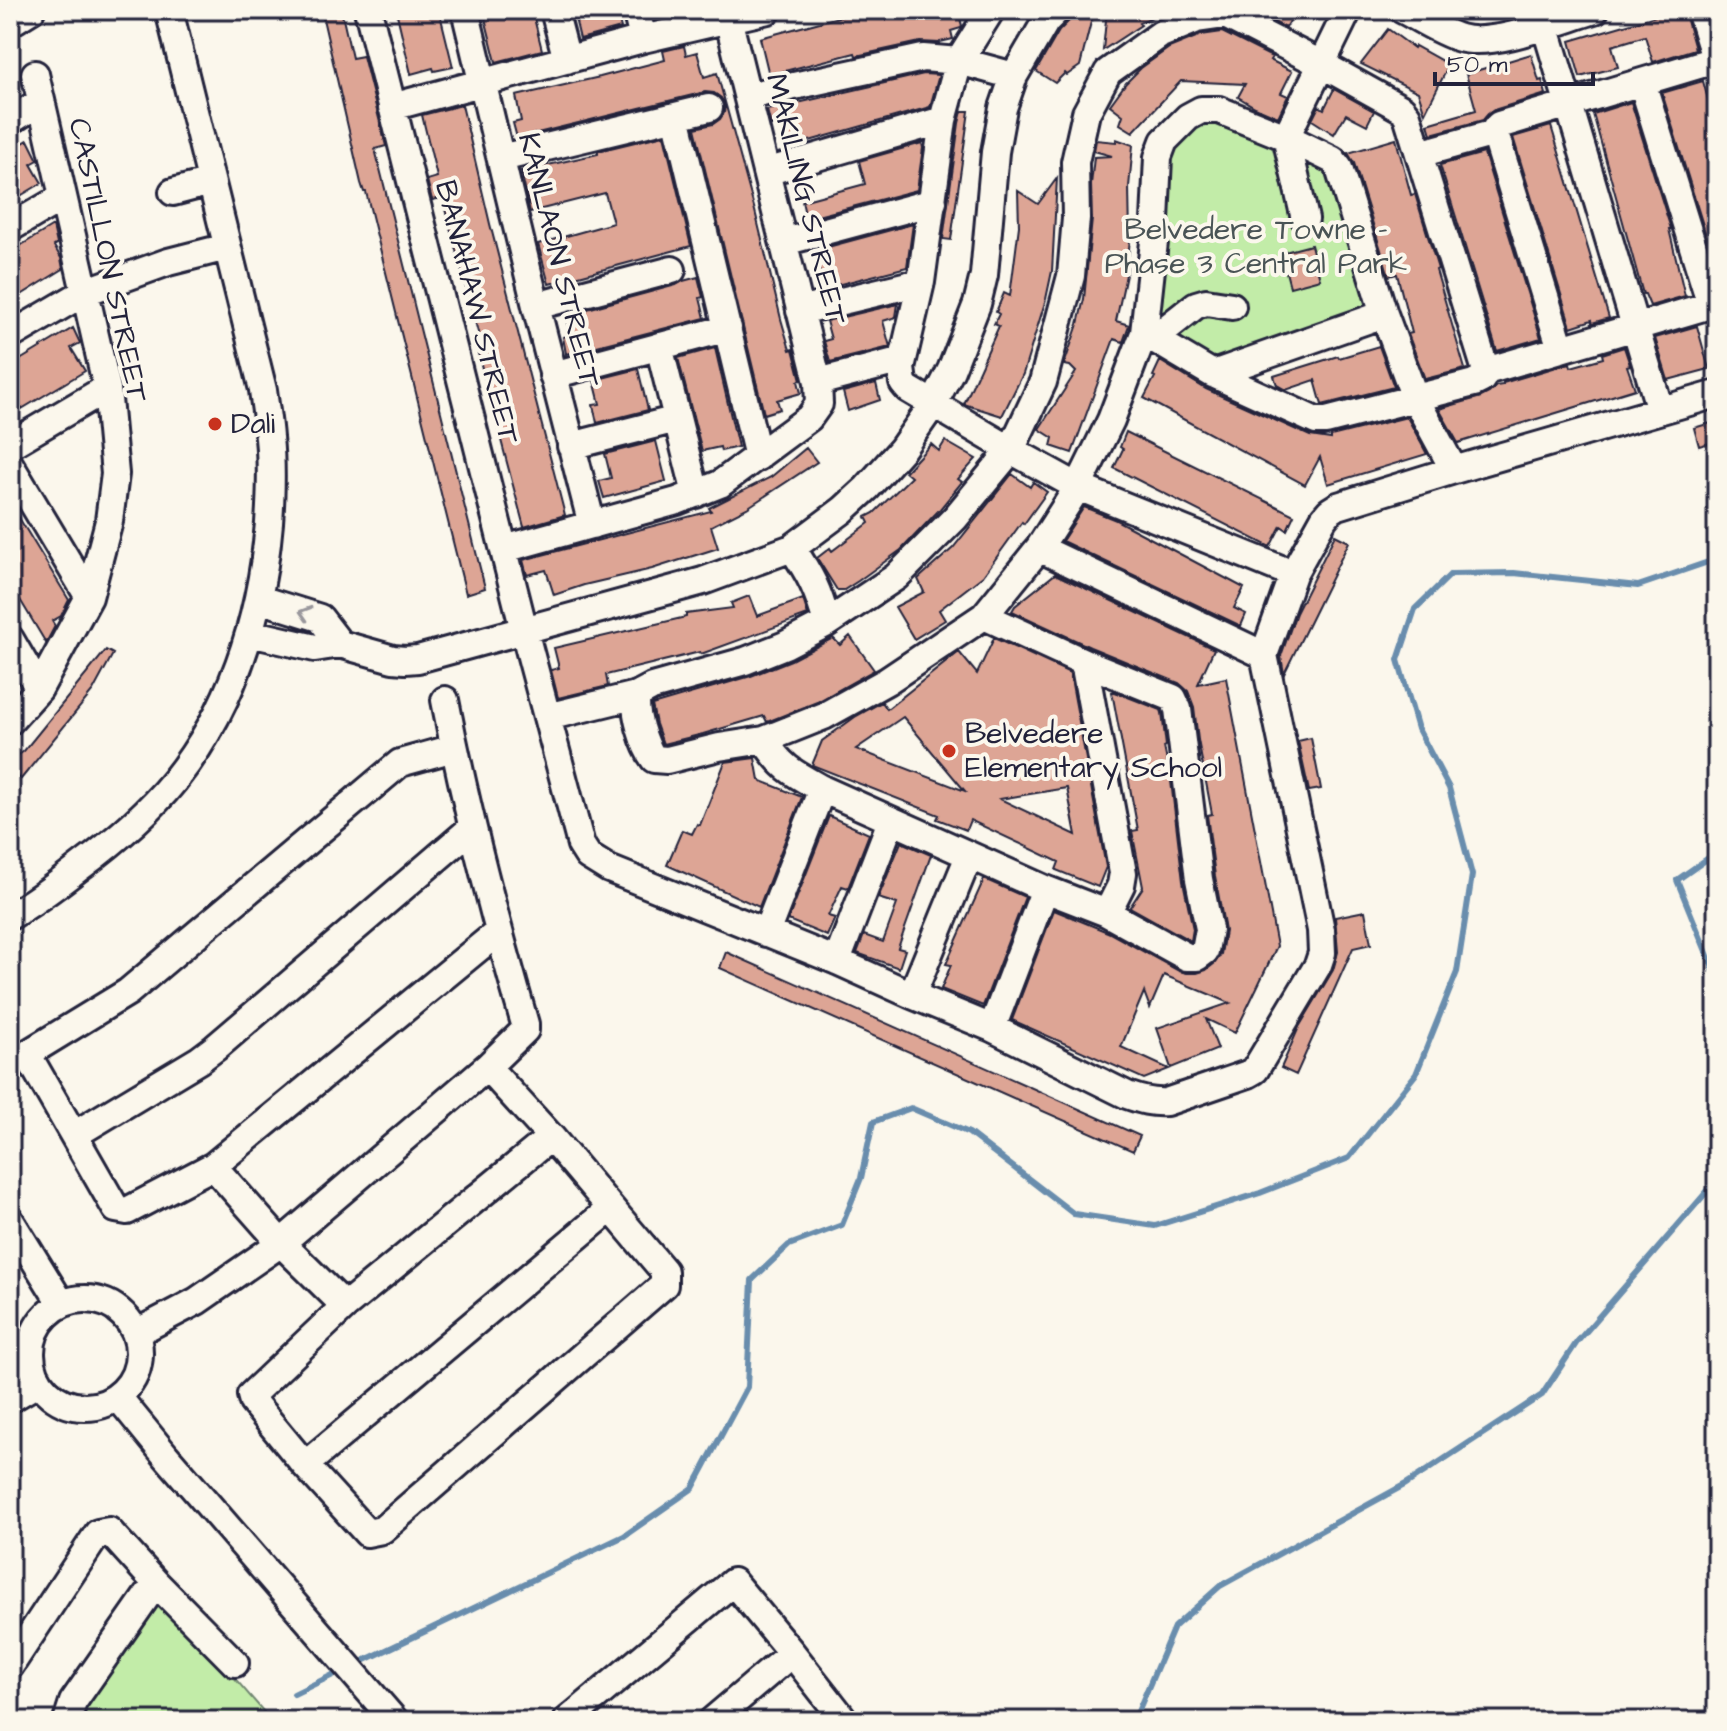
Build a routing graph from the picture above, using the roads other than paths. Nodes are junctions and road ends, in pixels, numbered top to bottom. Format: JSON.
{"nodes":[{"id":1,"x":31,"y":10,"type":"edge"},
{"id":2,"x":169,"y":10,"type":"edge"},
{"id":3,"x":368,"y":10,"type":"edge"},
{"id":4,"x":465,"y":10,"type":"edge"},
{"id":5,"x":554,"y":10,"type":"edge"},
{"id":6,"x":636,"y":10,"type":"edge"},
{"id":7,"x":768,"y":10,"type":"edge"},
{"id":8,"x":991,"y":10,"type":"edge"},
{"id":9,"x":1057,"y":10,"type":"edge"},
{"id":10,"x":1348,"y":10,"type":"edge"},
{"id":11,"x":1403,"y":10,"type":"edge"},
{"id":12,"x":1595,"y":10,"type":"edge"},
{"id":13,"x":1700,"y":10,"type":"edge"},
{"id":14,"x":728,"y":14,"type":"edge"},
{"id":15,"x":10,"y":23,"type":"edge"},
{"id":16,"x":1545,"y":25,"type":"junction"},
{"id":17,"x":643,"y":39,"type":"junction"},
{"id":18,"x":567,"y":60,"type":"junction"},
{"id":19,"x":959,"y":61,"type":"junction"},
{"id":20,"x":1716,"y":62,"type":"edge"},
{"id":21,"x":1323,"y":65,"type":"junction"},
{"id":22,"x":35,"y":74,"type":"dead end"},
{"id":23,"x":1014,"y":76,"type":"junction"},
{"id":24,"x":1642,"y":82,"type":"junction"},
{"id":25,"x":484,"y":83,"type":"junction"},
{"id":26,"x":748,"y":96,"type":"junction"},
{"id":27,"x":40,"y":102,"type":"junction"},
{"id":28,"x":1569,"y":104,"type":"junction"},
{"id":29,"x":392,"y":107,"type":"junction"},
{"id":30,"x":709,"y":108,"type":"dead end"},
{"id":31,"x":676,"y":116,"type":"junction"},
{"id":32,"x":943,"y":120,"type":"junction"},
{"id":33,"x":10,"y":121,"type":"edge"},
{"id":34,"x":1495,"y":133,"type":"junction"},
{"id":35,"x":1286,"y":137,"type":"junction"},
{"id":36,"x":1419,"y":154,"type":"junction"},
{"id":37,"x":501,"y":158,"type":"junction"},
{"id":38,"x":766,"y":172,"type":"junction"},
{"id":39,"x":211,"y":182,"type":"junction"},
{"id":40,"x":173,"y":192,"type":"dead end"},
{"id":41,"x":63,"y":197,"type":"junction"},
{"id":42,"x":933,"y":202,"type":"junction"},
{"id":43,"x":1305,"y":219,"type":"dead end"},
{"id":44,"x":10,"y":228,"type":"edge"},
{"id":45,"x":784,"y":242,"type":"junction"},
{"id":46,"x":229,"y":255,"type":"junction"},
{"id":47,"x":672,"y":270,"type":"dead end"},
{"id":48,"x":921,"y":282,"type":"junction"},
{"id":49,"x":85,"y":292,"type":"junction"},
{"id":50,"x":1714,"y":304,"type":"edge"},
{"id":51,"x":536,"y":306,"type":"junction"},
{"id":52,"x":1232,"y":306,"type":"dead end"},
{"id":53,"x":800,"y":311,"type":"junction"},
{"id":54,"x":1384,"y":314,"type":"junction"},
{"id":55,"x":1635,"y":326,"type":"junction"},
{"id":56,"x":728,"y":328,"type":"junction"},
{"id":57,"x":10,"y":336,"type":"edge"},
{"id":58,"x":1149,"y":336,"type":"junction"},
{"id":59,"x":659,"y":346,"type":"junction"},
{"id":60,"x":1561,"y":349,"type":"junction"},
{"id":61,"x":902,"y":360,"type":"junction"},
{"id":62,"x":1486,"y":371,"type":"junction"},
{"id":63,"x":1213,"y":374,"type":"junction"},
{"id":64,"x":553,"y":375,"type":"junction"},
{"id":65,"x":107,"y":388,"type":"junction"},
{"id":66,"x":818,"y":393,"type":"junction"},
{"id":67,"x":1717,"y":394,"type":"edge"},
{"id":68,"x":1415,"y":398,"type":"junction"},
{"id":69,"x":934,"y":403,"type":"junction"},
{"id":70,"x":1660,"y":410,"type":"junction"},
{"id":71,"x":677,"y":419,"type":"junction"},
{"id":72,"x":10,"y":445,"type":"edge"},
{"id":73,"x":571,"y":446,"type":"junction"},
{"id":74,"x":1011,"y":450,"type":"junction"},
{"id":75,"x":758,"y":457,"type":"junction"},
{"id":76,"x":10,"y":465,"type":"edge"},
{"id":77,"x":1454,"y":470,"type":"junction"},
{"id":78,"x":1078,"y":487,"type":"junction"},
{"id":79,"x":696,"y":494,"type":"junction"},
{"id":80,"x":592,"y":525,"type":"junction"},
{"id":81,"x":792,"y":548,"type":"junction"},
{"id":82,"x":1039,"y":548,"type":"junction"},
{"id":83,"x":504,"y":549,"type":"junction"},
{"id":84,"x":1293,"y":574,"type":"junction"},
{"id":85,"x":89,"y":597,"type":"junction"},
{"id":86,"x":259,"y":599,"type":"junction"},
{"id":87,"x":984,"y":616,"type":"junction"},
{"id":88,"x":827,"y":623,"type":"junction"},
{"id":89,"x":524,"y":630,"type":"junction"},
{"id":90,"x":250,"y":633,"type":"junction"},
{"id":91,"x":10,"y":639,"type":"edge"},
{"id":92,"x":340,"y":644,"type":"junction"},
{"id":93,"x":1264,"y":655,"type":"junction"},
{"id":94,"x":1084,"y":662,"type":"junction"},
{"id":95,"x":39,"y":689,"type":"junction"},
{"id":96,"x":637,"y":695,"type":"junction"},
{"id":97,"x":445,"y":700,"type":"dead end"},
{"id":98,"x":547,"y":717,"type":"junction"},
{"id":99,"x":10,"y":721,"type":"edge"},
{"id":100,"x":764,"y":740,"type":"junction"},
{"id":101,"x":454,"y":748,"type":"junction"},
{"id":102,"x":822,"y":789,"type":"junction"},
{"id":103,"x":891,"y":821,"type":"junction"},
{"id":104,"x":472,"y":828,"type":"junction"},
{"id":105,"x":969,"y":856,"type":"junction"},
{"id":106,"x":1045,"y":889,"type":"junction"},
{"id":107,"x":1107,"y":913,"type":"junction"},
{"id":108,"x":10,"y":916,"type":"edge"},
{"id":109,"x":498,"y":932,"type":"junction"},
{"id":110,"x":766,"y":933,"type":"junction"},
{"id":111,"x":837,"y":961,"type":"junction"},
{"id":112,"x":912,"y":995,"type":"junction"},
{"id":113,"x":992,"y":1028,"type":"junction"},
{"id":114,"x":487,"y":1067,"type":"junction"},
{"id":115,"x":74,"y":1135,"type":"junction"},
{"id":116,"x":551,"y":1137,"type":"junction"},
{"id":117,"x":213,"y":1166,"type":"junction"},
{"id":118,"x":610,"y":1209,"type":"junction"},
{"id":119,"x":10,"y":1220,"type":"edge"},
{"id":120,"x":281,"y":1243,"type":"junction"},
{"id":121,"x":61,"y":1303,"type":"junction"},
{"id":122,"x":345,"y":1306,"type":"junction"},
{"id":123,"x":136,"y":1333,"type":"junction"},
{"id":124,"x":39,"y":1382,"type":"junction"},
{"id":125,"x":118,"y":1397,"type":"junction"},
{"id":126,"x":10,"y":1399,"type":"edge"},
{"id":127,"x":305,"y":1465,"type":"junction"},
{"id":128,"x":156,"y":1583,"type":"junction"},
{"id":129,"x":792,"y":1653,"type":"junction"},
{"id":130,"x":235,"y":1663,"type":"dead end"},
{"id":131,"x":10,"y":1666,"type":"edge"},
{"id":132,"x":67,"y":1721,"type":"edge"},
{"id":133,"x":395,"y":1721,"type":"edge"},
{"id":134,"x":567,"y":1721,"type":"edge"},
{"id":135,"x":712,"y":1721,"type":"edge"},
{"id":136,"x":843,"y":1721,"type":"edge"}],
"edges":[{"from":1,"to":15,"type":"street"},
{"from":2,"to":39,"type":"street"},
{"from":3,"to":29,"type":"street","name":"BANAHAW STREET"},
{"from":4,"to":25,"type":"street","name":"KANLAON STREET"},
{"from":5,"to":18,"type":"street"},
{"from":6,"to":17,"type":"street"},
{"from":7,"to":14,"type":"street"},
{"from":8,"to":19,"type":"street"},
{"from":9,"to":23,"type":"street"},
{"from":10,"to":21,"type":"street"},
{"from":11,"to":16,"type":"street"},
{"from":12,"to":16,"type":"street"},
{"from":13,"to":20,"type":"street"},
{"from":14,"to":17,"type":"street"},
{"from":14,"to":26,"type":"street","name":"MAKILING STREET"},
{"from":16,"to":28,"type":"street"},
{"from":17,"to":18,"type":"street"},
{"from":18,"to":25,"type":"street"},
{"from":19,"to":23,"type":"street"},
{"from":19,"to":26,"type":"street"},
{"from":19,"to":32,"type":"street"},
{"from":20,"to":24,"type":"street"},
{"from":21,"to":35,"type":"street"},
{"from":21,"to":36,"type":"street"},
{"from":21,"to":74,"type":"street"},
{"from":22,"to":27,"type":"street","name":"CASTILLON STREET"},
{"from":23,"to":69,"type":"street"},
{"from":24,"to":28,"type":"street"},
{"from":24,"to":50,"type":"street"},
{"from":25,"to":29,"type":"street"},
{"from":25,"to":37,"type":"street","name":"KANLAON STREET"},
{"from":26,"to":38,"type":"street","name":"MAKILING STREET"},
{"from":27,"to":33,"type":"street"},
{"from":27,"to":41,"type":"street","name":"CASTILLON STREET"},
{"from":28,"to":34,"type":"street"},
{"from":28,"to":55,"type":"street"},
{"from":29,"to":83,"type":"street","name":"BANAHAW STREET"},
{"from":30,"to":31,"type":"street"},
{"from":31,"to":37,"type":"street"},
{"from":31,"to":56,"type":"street"},
{"from":32,"to":38,"type":"street"},
{"from":32,"to":42,"type":"street"},
{"from":34,"to":36,"type":"street"},
{"from":34,"to":60,"type":"street"},
{"from":35,"to":43,"type":"street"},
{"from":35,"to":54,"type":"street"},
{"from":35,"to":58,"type":"street"},
{"from":36,"to":62,"type":"street"},
{"from":37,"to":51,"type":"street","name":"KANLAON STREET"},
{"from":38,"to":45,"type":"street","name":"MAKILING STREET"},
{"from":39,"to":40,"type":"street"},
{"from":39,"to":46,"type":"street"},
{"from":41,"to":44,"type":"street"},
{"from":41,"to":49,"type":"street","name":"CASTILLON STREET"},
{"from":42,"to":45,"type":"street"},
{"from":42,"to":48,"type":"street"},
{"from":45,"to":53,"type":"street","name":"MAKILING STREET"},
{"from":46,"to":49,"type":"street"},
{"from":46,"to":86,"type":"street"},
{"from":47,"to":51,"type":"street"},
{"from":48,"to":53,"type":"street"},
{"from":48,"to":61,"type":"street"},
{"from":49,"to":57,"type":"street"},
{"from":49,"to":65,"type":"street","name":"CASTILLON STREET"},
{"from":50,"to":55,"type":"street"},
{"from":51,"to":64,"type":"street","name":"KANLAON STREET"},
{"from":52,"to":58,"type":"street"},
{"from":53,"to":66,"type":"street","name":"MAKILING STREET"},
{"from":54,"to":63,"type":"street"},
{"from":54,"to":68,"type":"street"},
{"from":55,"to":60,"type":"street"},
{"from":55,"to":70,"type":"street"},
{"from":56,"to":59,"type":"street"},
{"from":56,"to":75,"type":"street"},
{"from":58,"to":63,"type":"street"},
{"from":58,"to":78,"type":"street"},
{"from":59,"to":64,"type":"street"},
{"from":59,"to":71,"type":"street"},
{"from":60,"to":62,"type":"street"},
{"from":61,"to":66,"type":"street"},
{"from":61,"to":69,"type":"street"},
{"from":62,"to":68,"type":"street"},
{"from":63,"to":68,"type":"street"},
{"from":64,"to":73,"type":"street","name":"KANLAON STREET"},
{"from":65,"to":72,"type":"street"},
{"from":65,"to":85,"type":"street","name":"CASTILLON STREET"},
{"from":66,"to":75,"type":"street"},
{"from":67,"to":70,"type":"street"},
{"from":68,"to":77,"type":"street"},
{"from":69,"to":74,"type":"street"},
{"from":69,"to":81,"type":"street"},
{"from":70,"to":77,"type":"street"},
{"from":71,"to":73,"type":"street"},
{"from":71,"to":79,"type":"street"},
{"from":73,"to":80,"type":"street","name":"KANLAON STREET"},
{"from":74,"to":78,"type":"street"},
{"from":74,"to":88,"type":"street"},
{"from":75,"to":79,"type":"street"},
{"from":76,"to":85,"type":"street"},
{"from":77,"to":84,"type":"street"},
{"from":78,"to":82,"type":"street"},
{"from":78,"to":84,"type":"street"},
{"from":79,"to":80,"type":"street"},
{"from":80,"to":83,"type":"street"},
{"from":81,"to":88,"type":"street"},
{"from":81,"to":89,"type":"street"},
{"from":82,"to":87,"type":"street"},
{"from":82,"to":93,"type":"street"},
{"from":83,"to":89,"type":"street","name":"BANAHAW STREET"},
{"from":84,"to":93,"type":"street"},
{"from":85,"to":95,"type":"street","name":"CASTILLON STREET"},
{"from":86,"to":90,"type":"street"},
{"from":92,"to":86,"type":"street","one_way":true},
{"from":87,"to":94,"type":"street"},
{"from":87,"to":100,"type":"street"},
{"from":88,"to":96,"type":"street"},
{"from":89,"to":92,"type":"street"},
{"from":89,"to":98,"type":"street","name":"BANAHAW STREET"},
{"from":90,"to":92,"type":"street"},
{"from":90,"to":108,"type":"street"},
{"from":91,"to":95,"type":"street"},
{"from":93,"to":113,"type":"street"},
{"from":94,"to":107,"type":"street"},
{"from":94,"to":107,"type":"street"},
{"from":95,"to":99,"type":"street","name":"CASTILLON STREET"},
{"from":96,"to":98,"type":"street"},
{"from":96,"to":100,"type":"street"},
{"from":97,"to":101,"type":"street"},
{"from":98,"to":110,"type":"street","name":"BANAHAW STREET"},
{"from":100,"to":102,"type":"street"},
{"from":101,"to":104,"type":"street"},
{"from":101,"to":115,"type":"street"},
{"from":102,"to":103,"type":"street"},
{"from":102,"to":110,"type":"street"},
{"from":103,"to":105,"type":"street"},
{"from":103,"to":111,"type":"street"},
{"from":104,"to":109,"type":"street"},
{"from":104,"to":115,"type":"street"},
{"from":105,"to":106,"type":"street"},
{"from":105,"to":112,"type":"street"},
{"from":106,"to":107,"type":"street"},
{"from":106,"to":113,"type":"street"},
{"from":109,"to":114,"type":"street"},
{"from":109,"to":117,"type":"street"},
{"from":110,"to":111,"type":"street"},
{"from":111,"to":112,"type":"street"},
{"from":112,"to":113,"type":"street"},
{"from":114,"to":116,"type":"street"},
{"from":114,"to":120,"type":"street"},
{"from":115,"to":117,"type":"street"},
{"from":116,"to":118,"type":"street"},
{"from":116,"to":122,"type":"street"},
{"from":117,"to":120,"type":"street"},
{"from":118,"to":127,"type":"street"},
{"from":118,"to":127,"type":"street"},
{"from":119,"to":121,"type":"street"},
{"from":120,"to":122,"type":"street"},
{"from":120,"to":123,"type":"street"},
{"from":121,"to":123,"type":"street"},
{"from":121,"to":124,"type":"street"},
{"from":122,"to":127,"type":"street"},
{"from":123,"to":125,"type":"street"},
{"from":124,"to":125,"type":"street"},
{"from":124,"to":126,"type":"street"},
{"from":125,"to":133,"type":"street"},
{"from":128,"to":130,"type":"street"},
{"from":128,"to":131,"type":"street"},
{"from":128,"to":132,"type":"street"},
{"from":129,"to":134,"type":"street"},
{"from":129,"to":135,"type":"street"},
{"from":129,"to":136,"type":"street"}]}
